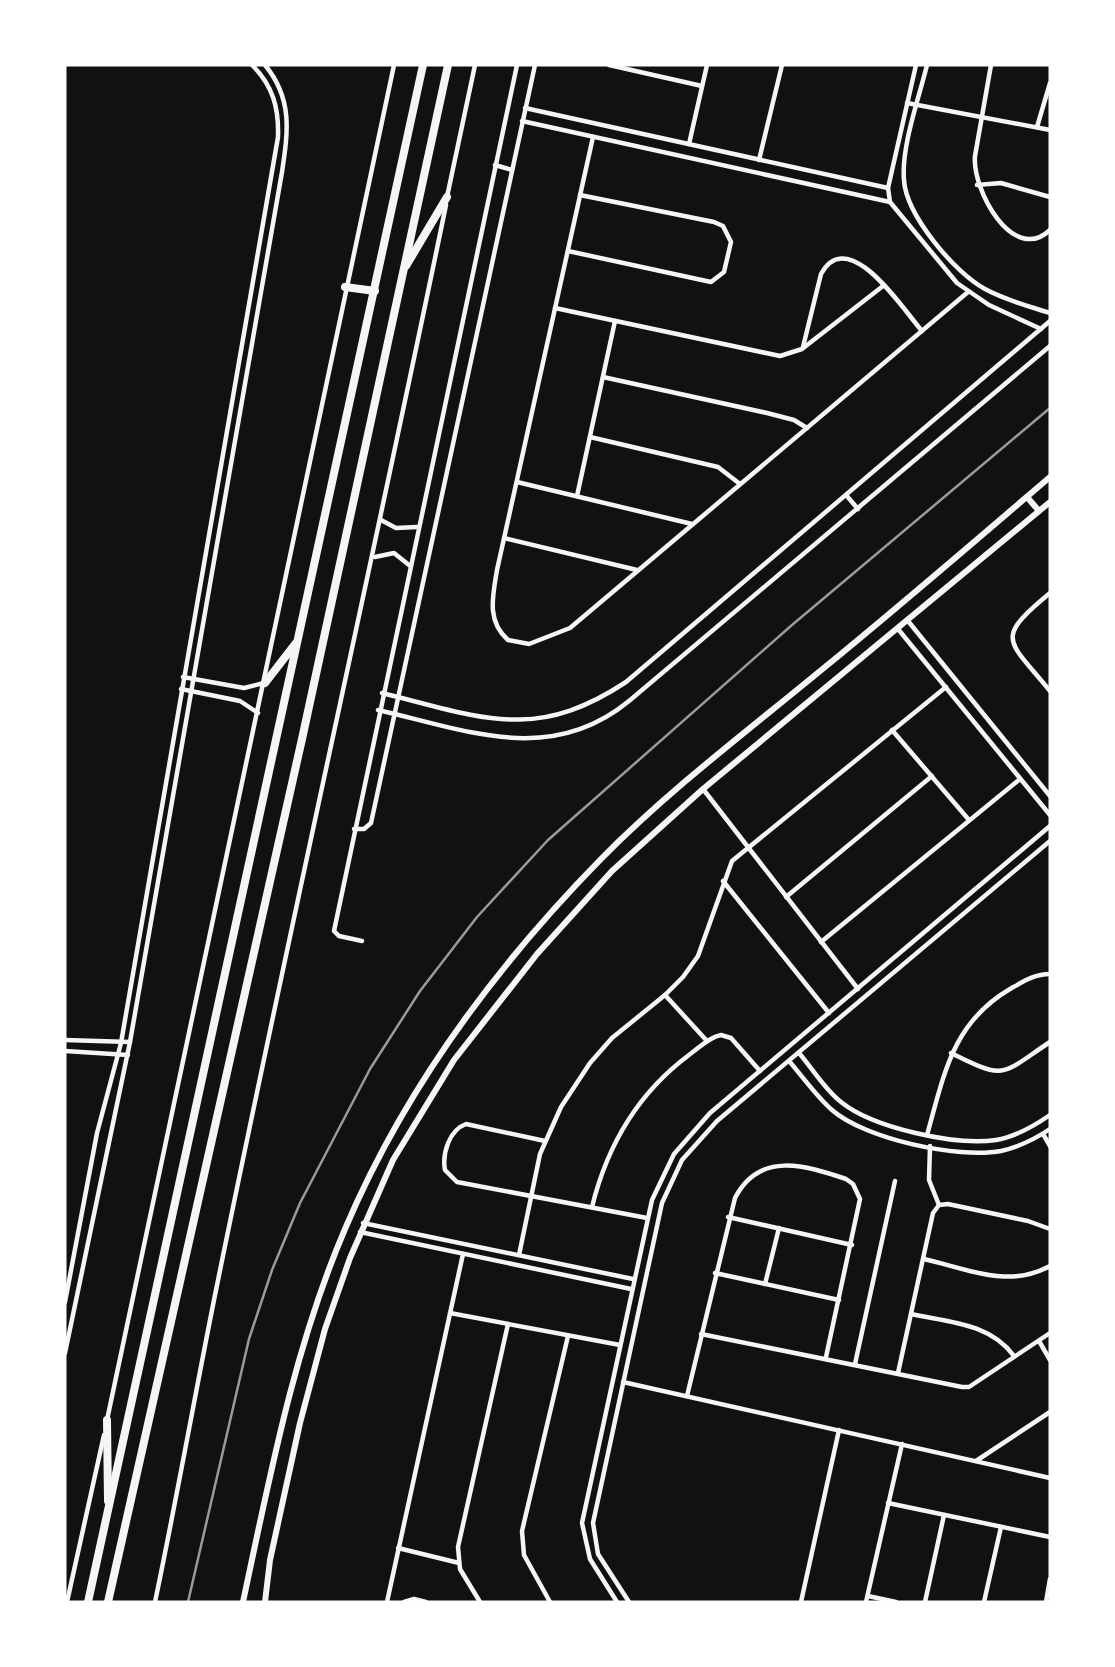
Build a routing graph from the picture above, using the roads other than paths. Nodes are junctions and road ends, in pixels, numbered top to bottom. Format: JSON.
{"nodes":[{"id":1,"x":252,"y":65,"type":"edge"},
{"id":2,"x":265,"y":65,"type":"edge"},
{"id":3,"x":394,"y":65,"type":"edge"},
{"id":4,"x":423,"y":65,"type":"edge"},
{"id":5,"x":448,"y":65,"type":"edge"},
{"id":6,"x":475,"y":65,"type":"edge"},
{"id":7,"x":517,"y":65,"type":"edge"},
{"id":8,"x":534,"y":65,"type":"edge"},
{"id":9,"x":609,"y":65,"type":"edge"},
{"id":10,"x":707,"y":65,"type":"edge"},
{"id":11,"x":782,"y":65,"type":"edge"},
{"id":12,"x":916,"y":65,"type":"edge"},
{"id":13,"x":927,"y":65,"type":"edge"},
{"id":14,"x":991,"y":65,"type":"edge"},
{"id":15,"x":1050,"y":83,"type":"edge"},
{"id":16,"x":702,"y":86,"type":"junction"},
{"id":17,"x":907,"y":103,"type":"junction"},
{"id":18,"x":918,"y":105,"type":"junction"},
{"id":19,"x":525,"y":108,"type":"junction"},
{"id":20,"x":288,"y":117,"type":"junction"},
{"id":21,"x":982,"y":117,"type":"junction"},
{"id":22,"x":279,"y":118,"type":"junction"},
{"id":23,"x":522,"y":121,"type":"junction"},
{"id":24,"x":1037,"y":127,"type":"junction"},
{"id":25,"x":1050,"y":130,"type":"edge"},
{"id":26,"x":593,"y":137,"type":"junction"},
{"id":27,"x":689,"y":145,"type":"junction"},
{"id":28,"x":759,"y":160,"type":"junction"},
{"id":29,"x":495,"y":165,"type":"junction"},
{"id":30,"x":512,"y":170,"type":"junction"},
{"id":31,"x":977,"y":185,"type":"junction"},
{"id":32,"x":888,"y":188,"type":"junction"},
{"id":33,"x":580,"y":195,"type":"junction"},
{"id":34,"x":447,"y":197,"type":"junction"},
{"id":35,"x":1050,"y":197,"type":"edge"},
{"id":36,"x":890,"y":202,"type":"junction"},
{"id":37,"x":265,"y":208,"type":"junction"},
{"id":38,"x":275,"y":210,"type":"junction"},
{"id":39,"x":1050,"y":230,"type":"edge"},
{"id":40,"x":936,"y":242,"type":"junction"},
{"id":41,"x":928,"y":249,"type":"junction"},
{"id":42,"x":568,"y":251,"type":"junction"},
{"id":43,"x":402,"y":271,"type":"junction"},
{"id":44,"x":883,"y":286,"type":"junction"},
{"id":45,"x":345,"y":287,"type":"junction"},
{"id":46,"x":375,"y":291,"type":"junction"},
{"id":47,"x":968,"y":292,"type":"junction"},
{"id":48,"x":555,"y":308,"type":"junction"},
{"id":49,"x":1050,"y":313,"type":"edge"},
{"id":50,"x":615,"y":321,"type":"junction"},
{"id":51,"x":1050,"y":321,"type":"edge"},
{"id":52,"x":1041,"y":329,"type":"junction"},
{"id":53,"x":922,"y":331,"type":"junction"},
{"id":54,"x":1050,"y":346,"type":"edge"},
{"id":55,"x":802,"y":349,"type":"junction"},
{"id":56,"x":239,"y":363,"type":"junction"},
{"id":57,"x":249,"y":365,"type":"junction"},
{"id":58,"x":603,"y":377,"type":"junction"},
{"id":59,"x":807,"y":428,"type":"junction"},
{"id":60,"x":590,"y":437,"type":"junction"},
{"id":61,"x":1050,"y":477,"type":"edge"},
{"id":62,"x":517,"y":482,"type":"junction"},
{"id":63,"x":740,"y":484,"type":"junction"},
{"id":64,"x":846,"y":495,"type":"junction"},
{"id":65,"x":577,"y":496,"type":"junction"},
{"id":66,"x":1027,"y":497,"type":"junction"},
{"id":67,"x":1050,"y":502,"type":"edge"},
{"id":68,"x":858,"y":509,"type":"junction"},
{"id":69,"x":213,"y":511,"type":"junction"},
{"id":70,"x":1039,"y":511,"type":"junction"},
{"id":71,"x":223,"y":512,"type":"junction"},
{"id":72,"x":381,"y":520,"type":"junction"},
{"id":73,"x":692,"y":524,"type":"junction"},
{"id":74,"x":418,"y":527,"type":"junction"},
{"id":75,"x":504,"y":538,"type":"junction"},
{"id":76,"x":374,"y":557,"type":"junction"},
{"id":77,"x":410,"y":566,"type":"junction"},
{"id":78,"x":202,"y":570,"type":"junction"},
{"id":79,"x":637,"y":570,"type":"junction"},
{"id":80,"x":213,"y":572,"type":"junction"},
{"id":81,"x":1050,"y":593,"type":"edge"},
{"id":82,"x":908,"y":621,"type":"junction"},
{"id":83,"x":898,"y":629,"type":"junction"},
{"id":84,"x":298,"y":640,"type":"junction"},
{"id":85,"x":183,"y":677,"type":"junction"},
{"id":86,"x":194,"y":679,"type":"junction"},
{"id":87,"x":265,"y":683,"type":"junction"},
{"id":88,"x":946,"y":687,"type":"junction"},
{"id":89,"x":1049,"y":688,"type":"edge"},
{"id":90,"x":181,"y":689,"type":"junction"},
{"id":91,"x":192,"y":691,"type":"junction"},
{"id":92,"x":382,"y":694,"type":"junction"},
{"id":93,"x":397,"y":697,"type":"junction"},
{"id":94,"x":379,"y":710,"type":"junction"},
{"id":95,"x":258,"y":713,"type":"junction"},
{"id":96,"x":393,"y":714,"type":"junction"},
{"id":97,"x":892,"y":730,"type":"junction"},
{"id":98,"x":171,"y":754,"type":"junction"},
{"id":99,"x":181,"y":756,"type":"junction"},
{"id":100,"x":932,"y":776,"type":"junction"},
{"id":101,"x":1020,"y":779,"type":"junction"},
{"id":102,"x":703,"y":789,"type":"junction"},
{"id":103,"x":1050,"y":796,"type":"edge"},
{"id":104,"x":1050,"y":815,"type":"edge"},
{"id":105,"x":646,"y":818,"type":"junction"},
{"id":106,"x":969,"y":820,"type":"junction"},
{"id":107,"x":1050,"y":826,"type":"edge"},
{"id":108,"x":354,"y":829,"type":"junction"},
{"id":109,"x":657,"y":830,"type":"junction"},
{"id":110,"x":1050,"y":841,"type":"edge"},
{"id":111,"x":747,"y":846,"type":"junction"},
{"id":112,"x":723,"y":881,"type":"junction"},
{"id":113,"x":786,"y":897,"type":"junction"},
{"id":114,"x":362,"y":941,"type":"dead end"},
{"id":115,"x":821,"y":942,"type":"junction"},
{"id":116,"x":1050,"y":974,"type":"edge"},
{"id":117,"x":858,"y":989,"type":"junction"},
{"id":118,"x":664,"y":995,"type":"junction"},
{"id":119,"x":829,"y":1013,"type":"junction"},
{"id":120,"x":65,"y":1040,"type":"edge"},
{"id":121,"x":707,"y":1041,"type":"junction"},
{"id":122,"x":130,"y":1042,"type":"junction"},
{"id":123,"x":1050,"y":1042,"type":"edge"},
{"id":124,"x":121,"y":1043,"type":"junction"},
{"id":125,"x":65,"y":1051,"type":"edge"},
{"id":126,"x":799,"y":1053,"type":"junction"},
{"id":127,"x":118,"y":1054,"type":"junction"},
{"id":128,"x":951,"y":1054,"type":"junction"},
{"id":129,"x":128,"y":1055,"type":"junction"},
{"id":130,"x":789,"y":1061,"type":"junction"},
{"id":131,"x":760,"y":1071,"type":"junction"},
{"id":132,"x":1050,"y":1115,"type":"edge"},
{"id":133,"x":1050,"y":1129,"type":"edge"},
{"id":134,"x":1043,"y":1134,"type":"junction"},
{"id":135,"x":927,"y":1135,"type":"junction"},
{"id":136,"x":545,"y":1141,"type":"junction"},
{"id":137,"x":930,"y":1146,"type":"junction"},
{"id":138,"x":1050,"y":1146,"type":"edge"},
{"id":139,"x":895,"y":1181,"type":"dead end"},
{"id":140,"x":531,"y":1196,"type":"junction"},
{"id":141,"x":939,"y":1205,"type":"junction"},
{"id":142,"x":592,"y":1207,"type":"junction"},
{"id":143,"x":728,"y":1217,"type":"junction"},
{"id":144,"x":647,"y":1218,"type":"junction"},
{"id":145,"x":363,"y":1223,"type":"junction"},
{"id":146,"x":779,"y":1228,"type":"junction"},
{"id":147,"x":1050,"y":1230,"type":"edge"},
{"id":148,"x":359,"y":1232,"type":"junction"},
{"id":149,"x":852,"y":1245,"type":"junction"},
{"id":150,"x":639,"y":1253,"type":"junction"},
{"id":151,"x":463,"y":1254,"type":"junction"},
{"id":152,"x":519,"y":1255,"type":"junction"},
{"id":153,"x":649,"y":1255,"type":"junction"},
{"id":154,"x":923,"y":1259,"type":"junction"},
{"id":155,"x":1050,"y":1266,"type":"edge"},
{"id":156,"x":715,"y":1273,"type":"junction"},
{"id":157,"x":633,"y":1279,"type":"junction"},
{"id":158,"x":765,"y":1284,"type":"junction"},
{"id":159,"x":631,"y":1290,"type":"junction"},
{"id":160,"x":839,"y":1300,"type":"junction"},
{"id":161,"x":65,"y":1302,"type":"edge"},
{"id":162,"x":450,"y":1314,"type":"junction"},
{"id":163,"x":911,"y":1314,"type":"junction"},
{"id":164,"x":508,"y":1324,"type":"junction"},
{"id":165,"x":701,"y":1334,"type":"junction"},
{"id":166,"x":1050,"y":1334,"type":"edge"},
{"id":167,"x":568,"y":1336,"type":"junction"},
{"id":168,"x":1039,"y":1341,"type":"junction"},
{"id":169,"x":620,"y":1345,"type":"junction"},
{"id":170,"x":65,"y":1353,"type":"edge"},
{"id":171,"x":1014,"y":1356,"type":"junction"},
{"id":172,"x":826,"y":1357,"type":"junction"},
{"id":173,"x":1050,"y":1360,"type":"edge"},
{"id":174,"x":855,"y":1364,"type":"junction"},
{"id":175,"x":898,"y":1373,"type":"junction"},
{"id":176,"x":623,"y":1382,"type":"junction"},
{"id":177,"x":687,"y":1396,"type":"junction"},
{"id":178,"x":1050,"y":1412,"type":"edge"},
{"id":179,"x":107,"y":1420,"type":"junction"},
{"id":180,"x":839,"y":1430,"type":"junction"},
{"id":181,"x":902,"y":1444,"type":"junction"},
{"id":182,"x":598,"y":1446,"type":"junction"},
{"id":183,"x":609,"y":1448,"type":"junction"},
{"id":184,"x":976,"y":1461,"type":"junction"},
{"id":185,"x":1050,"y":1478,"type":"edge"},
{"id":186,"x":888,"y":1503,"type":"junction"},
{"id":187,"x":108,"y":1515,"type":"junction"},
{"id":188,"x":944,"y":1515,"type":"junction"},
{"id":189,"x":1001,"y":1527,"type":"junction"},
{"id":190,"x":1050,"y":1537,"type":"edge"},
{"id":191,"x":398,"y":1548,"type":"junction"},
{"id":192,"x":458,"y":1563,"type":"junction"},
{"id":193,"x":251,"y":1567,"type":"junction"},
{"id":194,"x":268,"y":1570,"type":"junction"},
{"id":195,"x":1050,"y":1578,"type":"edge"},
{"id":196,"x":624,"y":1594,"type":"junction"},
{"id":197,"x":867,"y":1599,"type":"edge"},
{"id":198,"x":616,"y":1600,"type":"edge"},
{"id":199,"x":67,"y":1602,"type":"edge"},
{"id":200,"x":88,"y":1602,"type":"edge"},
{"id":201,"x":108,"y":1602,"type":"edge"},
{"id":202,"x":155,"y":1602,"type":"edge"},
{"id":203,"x":243,"y":1602,"type":"edge"},
{"id":204,"x":265,"y":1602,"type":"edge"},
{"id":205,"x":387,"y":1602,"type":"edge"},
{"id":206,"x":404,"y":1602,"type":"edge"},
{"id":207,"x":426,"y":1602,"type":"edge"},
{"id":208,"x":480,"y":1602,"type":"edge"},
{"id":209,"x":551,"y":1602,"type":"edge"},
{"id":210,"x":629,"y":1602,"type":"edge"},
{"id":211,"x":801,"y":1602,"type":"edge"},
{"id":212,"x":896,"y":1602,"type":"edge"},
{"id":213,"x":925,"y":1602,"type":"edge"},
{"id":214,"x":984,"y":1602,"type":"edge"},
{"id":215,"x":1046,"y":1602,"type":"edge"}],
"edges":[{"from":1,"to":22,"type":"street"},
{"from":2,"to":20,"type":"street"},
{"from":3,"to":45,"type":"street"},
{"from":4,"to":46,"type":"highway"},
{"from":5,"to":43,"type":"highway"},
{"from":6,"to":34,"type":"street"},
{"from":7,"to":29,"type":"street"},
{"from":8,"to":19,"type":"street"},
{"from":9,"to":16,"type":"street"},
{"from":10,"to":16,"type":"street"},
{"from":11,"to":28,"type":"street"},
{"from":12,"to":17,"type":"street"},
{"from":13,"to":18,"type":"street"},
{"from":14,"to":21,"type":"street"},
{"from":15,"to":24,"type":"street"},
{"from":16,"to":27,"type":"street"},
{"from":17,"to":18,"type":"street"},
{"from":17,"to":32,"type":"street"},
{"from":18,"to":21,"type":"street"},
{"from":18,"to":40,"type":"street"},
{"from":19,"to":23,"type":"street"},
{"from":19,"to":27,"type":"street"},
{"from":20,"to":22,"type":"street"},
{"from":20,"to":38,"type":"street"},
{"from":21,"to":24,"type":"street"},
{"from":21,"to":31,"type":"street"},
{"from":22,"to":37,"type":"street"},
{"from":23,"to":26,"type":"street"},
{"from":23,"to":30,"type":"street"},
{"from":24,"to":25,"type":"street"},
{"from":26,"to":33,"type":"street"},
{"from":26,"to":36,"type":"street"},
{"from":27,"to":28,"type":"street"},
{"from":28,"to":32,"type":"street"},
{"from":29,"to":30,"type":"street"},
{"from":29,"to":74,"type":"street"},
{"from":30,"to":93,"type":"street"},
{"from":31,"to":35,"type":"street"},
{"from":31,"to":39,"type":"street"},
{"from":32,"to":36,"type":"street"},
{"from":33,"to":42,"type":"street"},
{"from":33,"to":42,"type":"street"},
{"from":34,"to":43,"type":"highway"},
{"from":34,"to":72,"type":"street"},
{"from":36,"to":41,"type":"street"},
{"from":37,"to":38,"type":"street"},
{"from":37,"to":56,"type":"street"},
{"from":38,"to":57,"type":"street"},
{"from":40,"to":41,"type":"street"},
{"from":40,"to":49,"type":"street"},
{"from":41,"to":47,"type":"street"},
{"from":42,"to":48,"type":"street"},
{"from":43,"to":201,"type":"highway"},
{"from":44,"to":53,"type":"street"},
{"from":44,"to":55,"type":"street"},
{"from":44,"to":55,"type":"street"},
{"from":45,"to":46,"type":"highway"},
{"from":45,"to":87,"type":"street"},
{"from":46,"to":84,"type":"highway"},
{"from":47,"to":52,"type":"street"},
{"from":47,"to":53,"type":"street"},
{"from":48,"to":50,"type":"street"},
{"from":48,"to":62,"type":"street"},
{"from":50,"to":55,"type":"street"},
{"from":50,"to":58,"type":"street"},
{"from":51,"to":52,"type":"street"},
{"from":52,"to":64,"type":"street"},
{"from":53,"to":59,"type":"street"},
{"from":54,"to":68,"type":"street"},
{"from":56,"to":57,"type":"street"},
{"from":56,"to":69,"type":"street"},
{"from":57,"to":71,"type":"street"},
{"from":58,"to":59,"type":"street"},
{"from":58,"to":60,"type":"street"},
{"from":59,"to":63,"type":"street"},
{"from":60,"to":63,"type":"street"},
{"from":60,"to":65,"type":"street"},
{"from":61,"to":66,"type":"street"},
{"from":62,"to":65,"type":"street"},
{"from":62,"to":75,"type":"street"},
{"from":63,"to":73,"type":"street"},
{"from":64,"to":68,"type":"street"},
{"from":64,"to":93,"type":"street"},
{"from":65,"to":73,"type":"street"},
{"from":66,"to":70,"type":"street"},
{"from":66,"to":105,"type":"street"},
{"from":67,"to":70,"type":"street"},
{"from":68,"to":96,"type":"street"},
{"from":69,"to":71,"type":"street"},
{"from":69,"to":78,"type":"street"},
{"from":70,"to":82,"type":"street"},
{"from":71,"to":80,"type":"street"},
{"from":72,"to":74,"type":"street"},
{"from":72,"to":76,"type":"street"},
{"from":73,"to":79,"type":"street"},
{"from":74,"to":77,"type":"street"},
{"from":75,"to":79,"type":"street"},
{"from":75,"to":79,"type":"street"},
{"from":76,"to":77,"type":"street"},
{"from":76,"to":202,"type":"street"},
{"from":77,"to":92,"type":"street"},
{"from":78,"to":80,"type":"street"},
{"from":78,"to":85,"type":"street"},
{"from":80,"to":86,"type":"street"},
{"from":81,"to":89,"type":"street"},
{"from":82,"to":83,"type":"street"},
{"from":82,"to":103,"type":"street"},
{"from":83,"to":88,"type":"street"},
{"from":83,"to":102,"type":"street"},
{"from":84,"to":87,"type":"highway"},
{"from":84,"to":187,"type":"highway"},
{"from":85,"to":86,"type":"street"},
{"from":85,"to":90,"type":"street"},
{"from":86,"to":87,"type":"street"},
{"from":86,"to":91,"type":"street"},
{"from":87,"to":95,"type":"street"},
{"from":88,"to":97,"type":"street"},
{"from":88,"to":101,"type":"street"},
{"from":90,"to":91,"type":"street"},
{"from":90,"to":98,"type":"street"},
{"from":91,"to":95,"type":"street"},
{"from":91,"to":99,"type":"street"},
{"from":92,"to":93,"type":"street"},
{"from":92,"to":94,"type":"street"},
{"from":93,"to":96,"type":"street"},
{"from":94,"to":96,"type":"street"},
{"from":94,"to":108,"type":"street"},
{"from":95,"to":179,"type":"street"},
{"from":96,"to":108,"type":"street"},
{"from":97,"to":100,"type":"street"},
{"from":97,"to":111,"type":"street"},
{"from":98,"to":99,"type":"street"},
{"from":98,"to":124,"type":"street"},
{"from":99,"to":122,"type":"street"},
{"from":100,"to":106,"type":"street"},
{"from":100,"to":113,"type":"street"},
{"from":101,"to":104,"type":"street"},
{"from":101,"to":106,"type":"street"},
{"from":102,"to":109,"type":"street"},
{"from":102,"to":111,"type":"street"},
{"from":105,"to":109,"type":"street"},
{"from":105,"to":193,"type":"street"},
{"from":106,"to":115,"type":"street"},
{"from":107,"to":117,"type":"street"},
{"from":108,"to":114,"type":"street"},
{"from":109,"to":145,"type":"street"},
{"from":110,"to":126,"type":"street"},
{"from":111,"to":112,"type":"street"},
{"from":111,"to":113,"type":"street"},
{"from":112,"to":118,"type":"street"},
{"from":112,"to":119,"type":"street"},
{"from":113,"to":115,"type":"street"},
{"from":115,"to":117,"type":"street"},
{"from":116,"to":128,"type":"street"},
{"from":117,"to":119,"type":"street"},
{"from":118,"to":121,"type":"street"},
{"from":118,"to":136,"type":"street"},
{"from":119,"to":131,"type":"street"},
{"from":120,"to":124,"type":"street"},
{"from":121,"to":131,"type":"street"},
{"from":121,"to":142,"type":"street"},
{"from":122,"to":124,"type":"street"},
{"from":122,"to":129,"type":"street"},
{"from":123,"to":128,"type":"street"},
{"from":124,"to":127,"type":"street"},
{"from":125,"to":127,"type":"street"},
{"from":126,"to":130,"type":"street"},
{"from":126,"to":135,"type":"street"},
{"from":127,"to":129,"type":"street"},
{"from":127,"to":161,"type":"street"},
{"from":128,"to":135,"type":"street"},
{"from":129,"to":170,"type":"street"},
{"from":130,"to":137,"type":"street"},
{"from":130,"to":153,"type":"street"},
{"from":131,"to":144,"type":"street"},
{"from":132,"to":135,"type":"street"},
{"from":133,"to":134,"type":"street"},
{"from":134,"to":137,"type":"street"},
{"from":134,"to":138,"type":"street"},
{"from":136,"to":140,"type":"street"},
{"from":136,"to":140,"type":"street"},
{"from":137,"to":141,"type":"street"},
{"from":139,"to":174,"type":"street"},
{"from":140,"to":142,"type":"street"},
{"from":140,"to":152,"type":"street"},
{"from":141,"to":147,"type":"street"},
{"from":141,"to":154,"type":"street"},
{"from":142,"to":144,"type":"street"},
{"from":143,"to":146,"type":"street"},
{"from":143,"to":149,"type":"street"},
{"from":143,"to":156,"type":"street"},
{"from":144,"to":150,"type":"street"},
{"from":145,"to":148,"type":"street"},
{"from":145,"to":152,"type":"street"},
{"from":146,"to":149,"type":"street"},
{"from":146,"to":158,"type":"street"},
{"from":148,"to":151,"type":"street"},
{"from":148,"to":194,"type":"street"},
{"from":149,"to":160,"type":"street"},
{"from":150,"to":153,"type":"street"},
{"from":150,"to":157,"type":"street"},
{"from":151,"to":159,"type":"street"},
{"from":151,"to":162,"type":"street"},
{"from":152,"to":157,"type":"street"},
{"from":153,"to":176,"type":"street"},
{"from":154,"to":155,"type":"street"},
{"from":154,"to":163,"type":"street"},
{"from":156,"to":158,"type":"street"},
{"from":156,"to":165,"type":"street"},
{"from":157,"to":159,"type":"street"},
{"from":158,"to":160,"type":"street"},
{"from":159,"to":169,"type":"street"},
{"from":160,"to":172,"type":"street"},
{"from":162,"to":164,"type":"street"},
{"from":162,"to":191,"type":"street"},
{"from":163,"to":171,"type":"street"},
{"from":163,"to":175,"type":"street"},
{"from":164,"to":167,"type":"street"},
{"from":164,"to":192,"type":"street"},
{"from":165,"to":172,"type":"street"},
{"from":165,"to":177,"type":"street"},
{"from":166,"to":168,"type":"street"},
{"from":167,"to":169,"type":"street"},
{"from":167,"to":209,"type":"street"},
{"from":168,"to":171,"type":"street"},
{"from":168,"to":173,"type":"street"},
{"from":169,"to":182,"type":"street"},
{"from":171,"to":175,"type":"street"},
{"from":172,"to":174,"type":"street"},
{"from":174,"to":175,"type":"street"},
{"from":176,"to":177,"type":"street"},
{"from":176,"to":183,"type":"street"},
{"from":177,"to":180,"type":"street"},
{"from":178,"to":184,"type":"street"},
{"from":179,"to":187,"type":"highway"},
{"from":179,"to":199,"type":"street"},
{"from":180,"to":181,"type":"street"},
{"from":180,"to":211,"type":"street"},
{"from":181,"to":184,"type":"street"},
{"from":181,"to":186,"type":"street"},
{"from":182,"to":183,"type":"street"},
{"from":182,"to":198,"type":"street"},
{"from":183,"to":196,"type":"street"},
{"from":184,"to":185,"type":"street"},
{"from":186,"to":188,"type":"street"},
{"from":186,"to":197,"type":"street"},
{"from":187,"to":200,"type":"highway"},
{"from":188,"to":189,"type":"street"},
{"from":188,"to":213,"type":"street"},
{"from":189,"to":190,"type":"street"},
{"from":189,"to":214,"type":"street"},
{"from":191,"to":192,"type":"street"},
{"from":191,"to":205,"type":"street"},
{"from":192,"to":208,"type":"street"},
{"from":193,"to":194,"type":"street"},
{"from":193,"to":203,"type":"street"},
{"from":194,"to":204,"type":"street"},
{"from":195,"to":215,"type":"street"},
{"from":196,"to":198,"type":"street"},
{"from":196,"to":210,"type":"street"},
{"from":197,"to":212,"type":"street"},
{"from":206,"to":207,"type":"street"}]}
